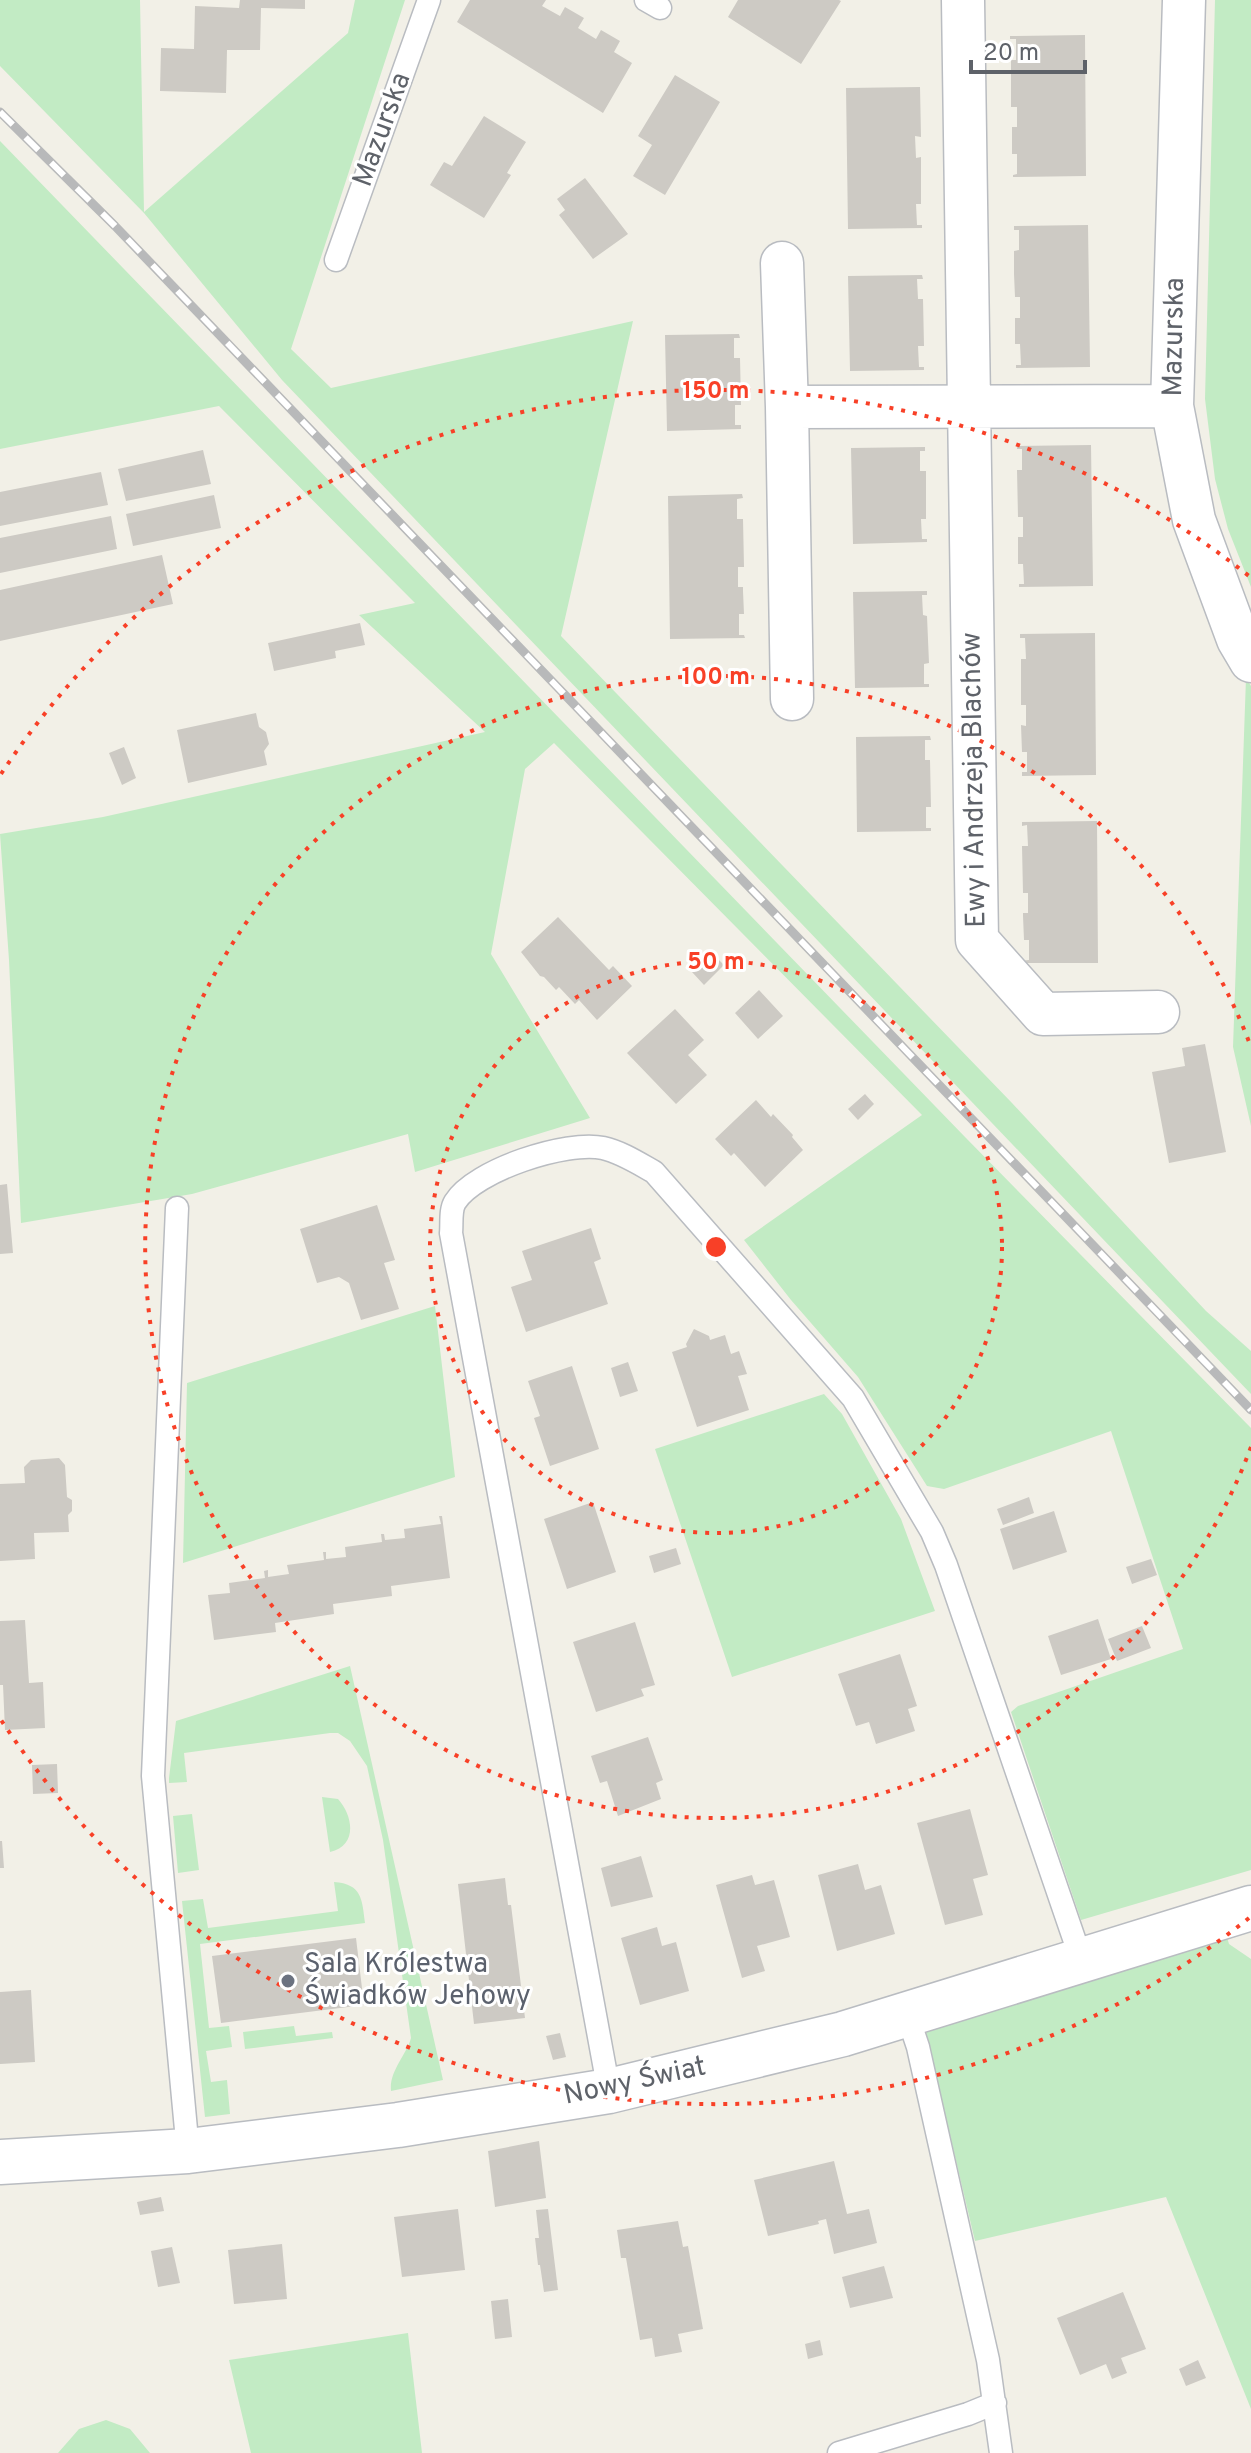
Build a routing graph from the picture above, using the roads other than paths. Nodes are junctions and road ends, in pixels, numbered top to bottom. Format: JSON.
{"nodes":[{"id":1,"x":429,"y":0,"type":"edge"},
{"id":2,"x":963,"y":0,"type":"edge"},
{"id":3,"x":1184,"y":0,"type":"edge"},
{"id":4,"x":336,"y":260,"type":"dead end"},
{"id":5,"x":782,"y":263,"type":"dead end"},
{"id":6,"x":1172,"y":406,"type":"junction"},
{"id":7,"x":787,"y":407,"type":"junction"},
{"id":8,"x":968,"y":407,"type":"junction"},
{"id":9,"x":1251,"y":661,"type":"edge"},
{"id":10,"x":792,"y":699,"type":"dead end"},
{"id":11,"x":1158,"y":1012,"type":"dead end"},
{"id":12,"x":177,"y":1208,"type":"dead end"},
{"id":13,"x":1251,"y":1908,"type":"edge"},
{"id":14,"x":1081,"y":1959,"type":"junction"},
{"id":15,"x":907,"y":2014,"type":"junction"},
{"id":16,"x":609,"y":2091,"type":"junction"},
{"id":17,"x":188,"y":2151,"type":"junction"},
{"id":18,"x":0,"y":2162,"type":"edge"},
{"id":19,"x":995,"y":2403,"type":"junction"},
{"id":20,"x":839,"y":2453,"type":"edge"},
{"id":21,"x":1001,"y":2453,"type":"edge"}],
"edges":[{"from":1,"to":4,"type":"lane","name":"Mazurska"},
{"from":2,"to":8,"type":"street","name":"Ewy i Andrzeja Blachów"},
{"from":3,"to":6,"type":"street","name":"Mazurska"},
{"from":5,"to":7,"type":"street"},
{"from":6,"to":8,"type":"street"},
{"from":6,"to":9,"type":"street","name":"Mazurska"},
{"from":7,"to":8,"type":"street"},
{"from":7,"to":10,"type":"street"},
{"from":8,"to":11,"type":"street","name":"Ewy i Andrzeja Blachów"},
{"from":12,"to":17,"type":"lane"},
{"from":13,"to":14,"type":"street","name":"Nowy Świat"},
{"from":14,"to":15,"type":"street","name":"Nowy Świat"},
{"from":14,"to":16,"type":"lane"},
{"from":15,"to":16,"type":"street","name":"Nowy Świat"},
{"from":15,"to":19,"type":"lane"},
{"from":16,"to":17,"type":"street","name":"Nowy Świat"},
{"from":17,"to":18,"type":"street","name":"Nowy Świat"},
{"from":19,"to":20,"type":"lane"},
{"from":19,"to":21,"type":"lane"}]}
